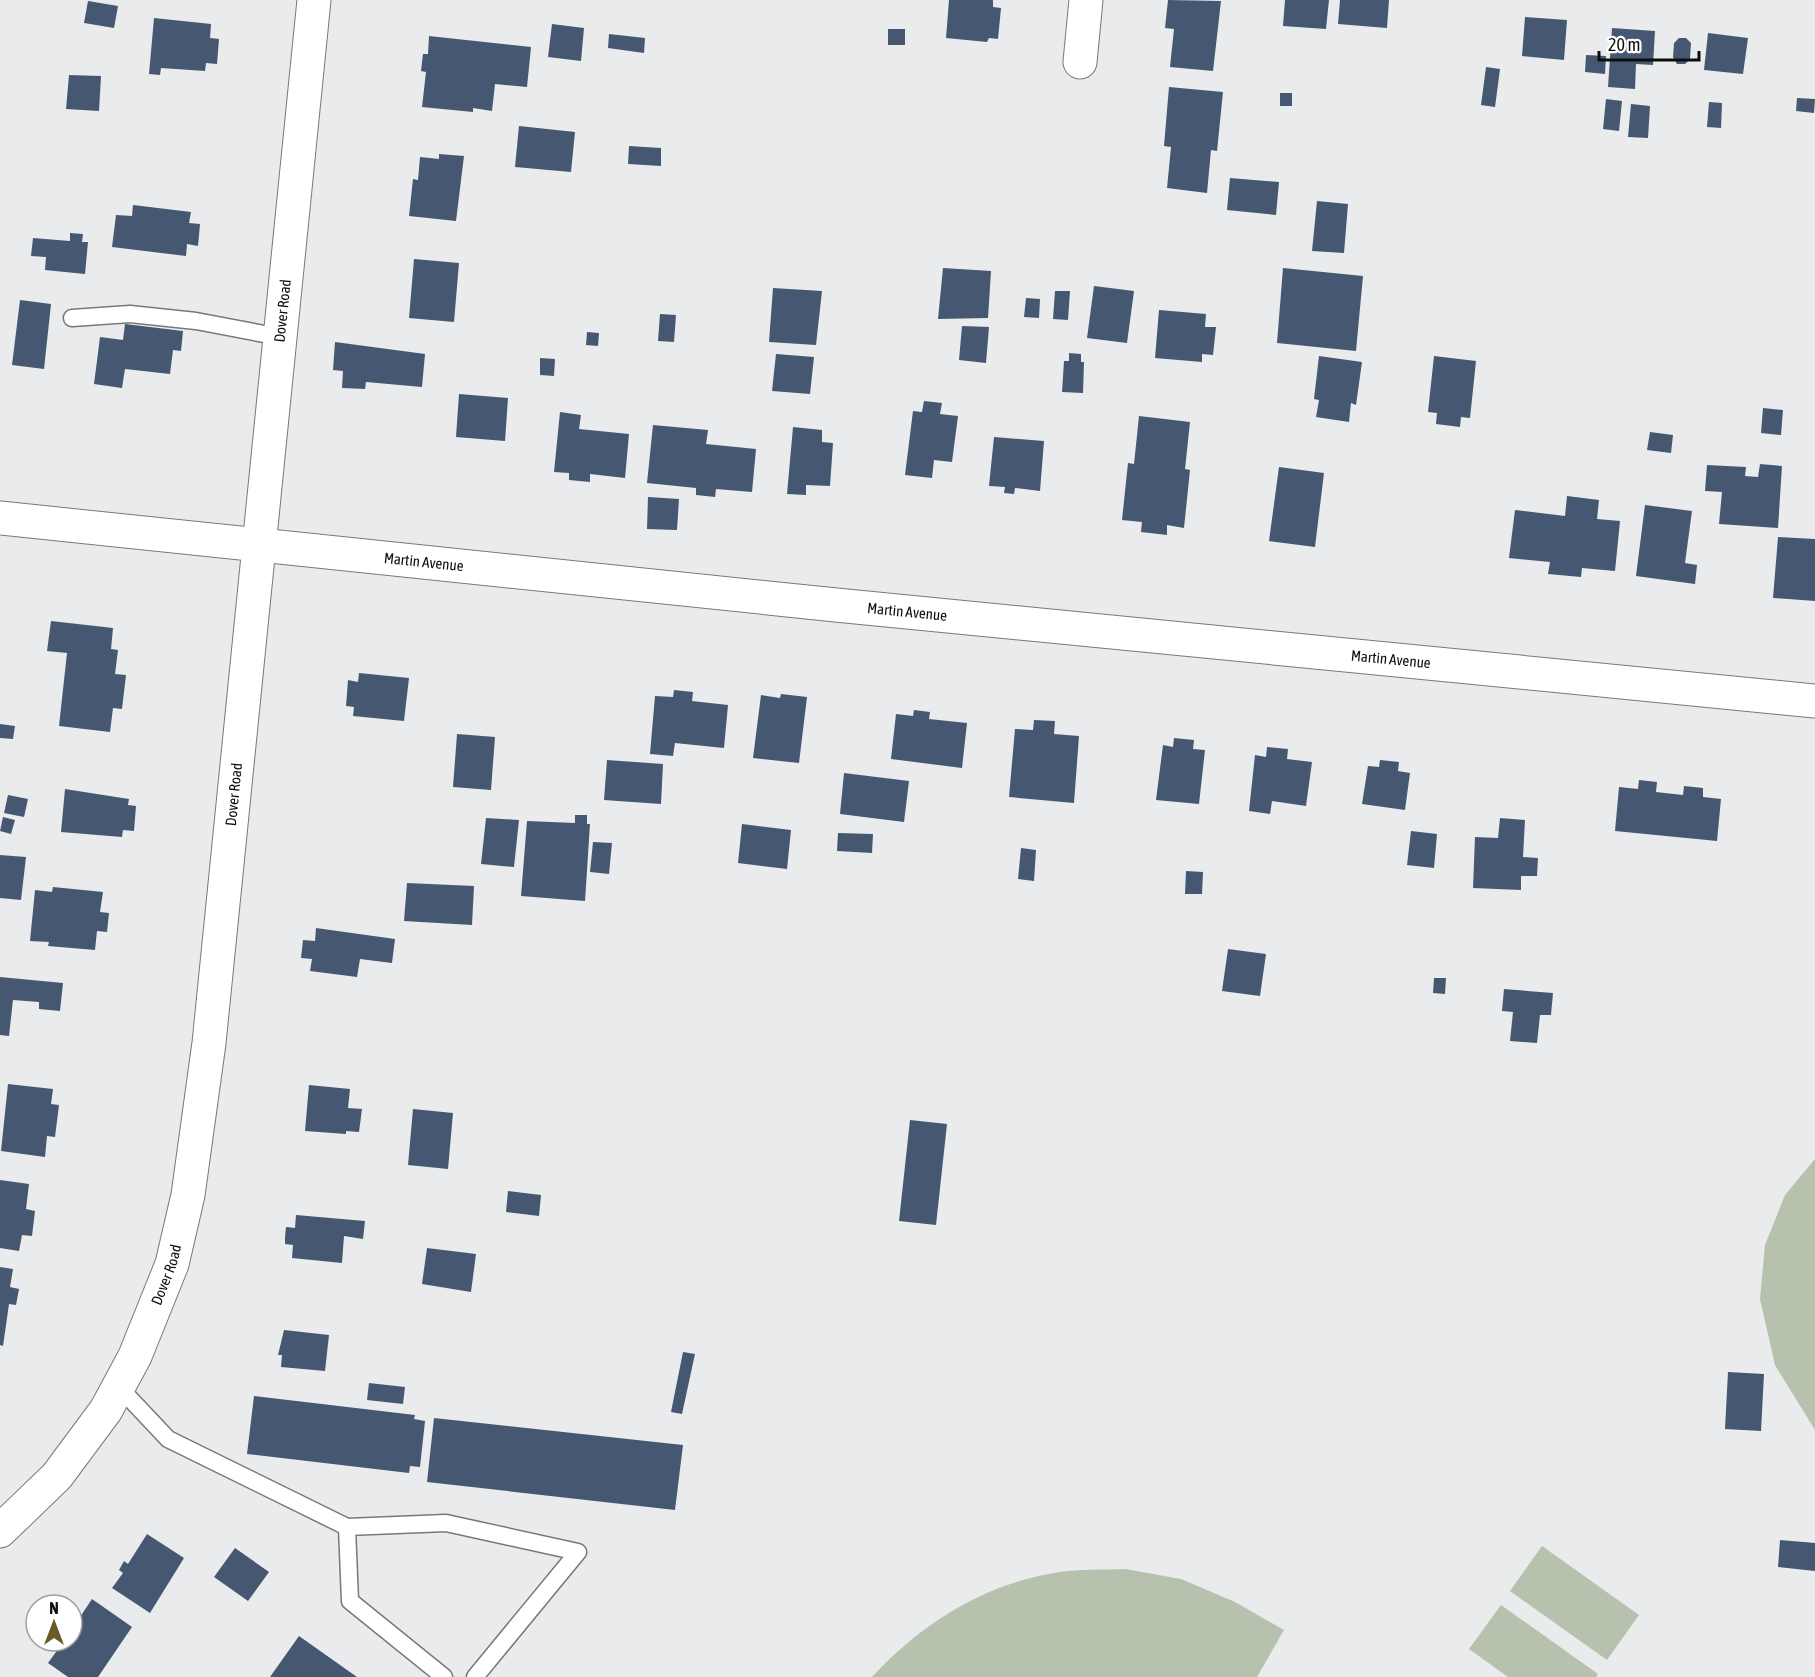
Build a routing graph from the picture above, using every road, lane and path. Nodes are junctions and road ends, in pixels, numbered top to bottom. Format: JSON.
{"nodes":[{"id":1,"x":314,"y":0,"type":"edge"},
{"id":2,"x":1086,"y":0,"type":"edge"},
{"id":3,"x":1080,"y":62,"type":"dead end"},
{"id":4,"x":72,"y":318,"type":"dead end"},
{"id":5,"x":280,"y":337,"type":"junction"},
{"id":6,"x":0,"y":518,"type":"edge"},
{"id":7,"x":260,"y":546,"type":"junction"},
{"id":8,"x":1815,"y":702,"type":"edge"},
{"id":9,"x":118,"y":1387,"type":"junction"},
{"id":10,"x":347,"y":1527,"type":"junction"},
{"id":11,"x":0,"y":1531,"type":"edge"},
{"id":12,"x":444,"y":1677,"type":"edge"},
{"id":13,"x":476,"y":1677,"type":"edge"}],
"edges":[{"from":1,"to":5,"type":"street","name":"Dover Road"},
{"from":2,"to":3,"type":"street"},
{"from":4,"to":5,"type":"lane"},
{"from":5,"to":7,"type":"street","name":"Dover Road"},
{"from":6,"to":7,"type":"street","name":"Martin Avenue"},
{"from":7,"to":8,"type":"street","name":"Martin Avenue"},
{"from":7,"to":9,"type":"street","name":"Dover Road"},
{"from":9,"to":10,"type":"lane"},
{"from":9,"to":11,"type":"street","name":"Dover Road"},
{"from":10,"to":12,"type":"lane"},
{"from":10,"to":13,"type":"lane"}]}
